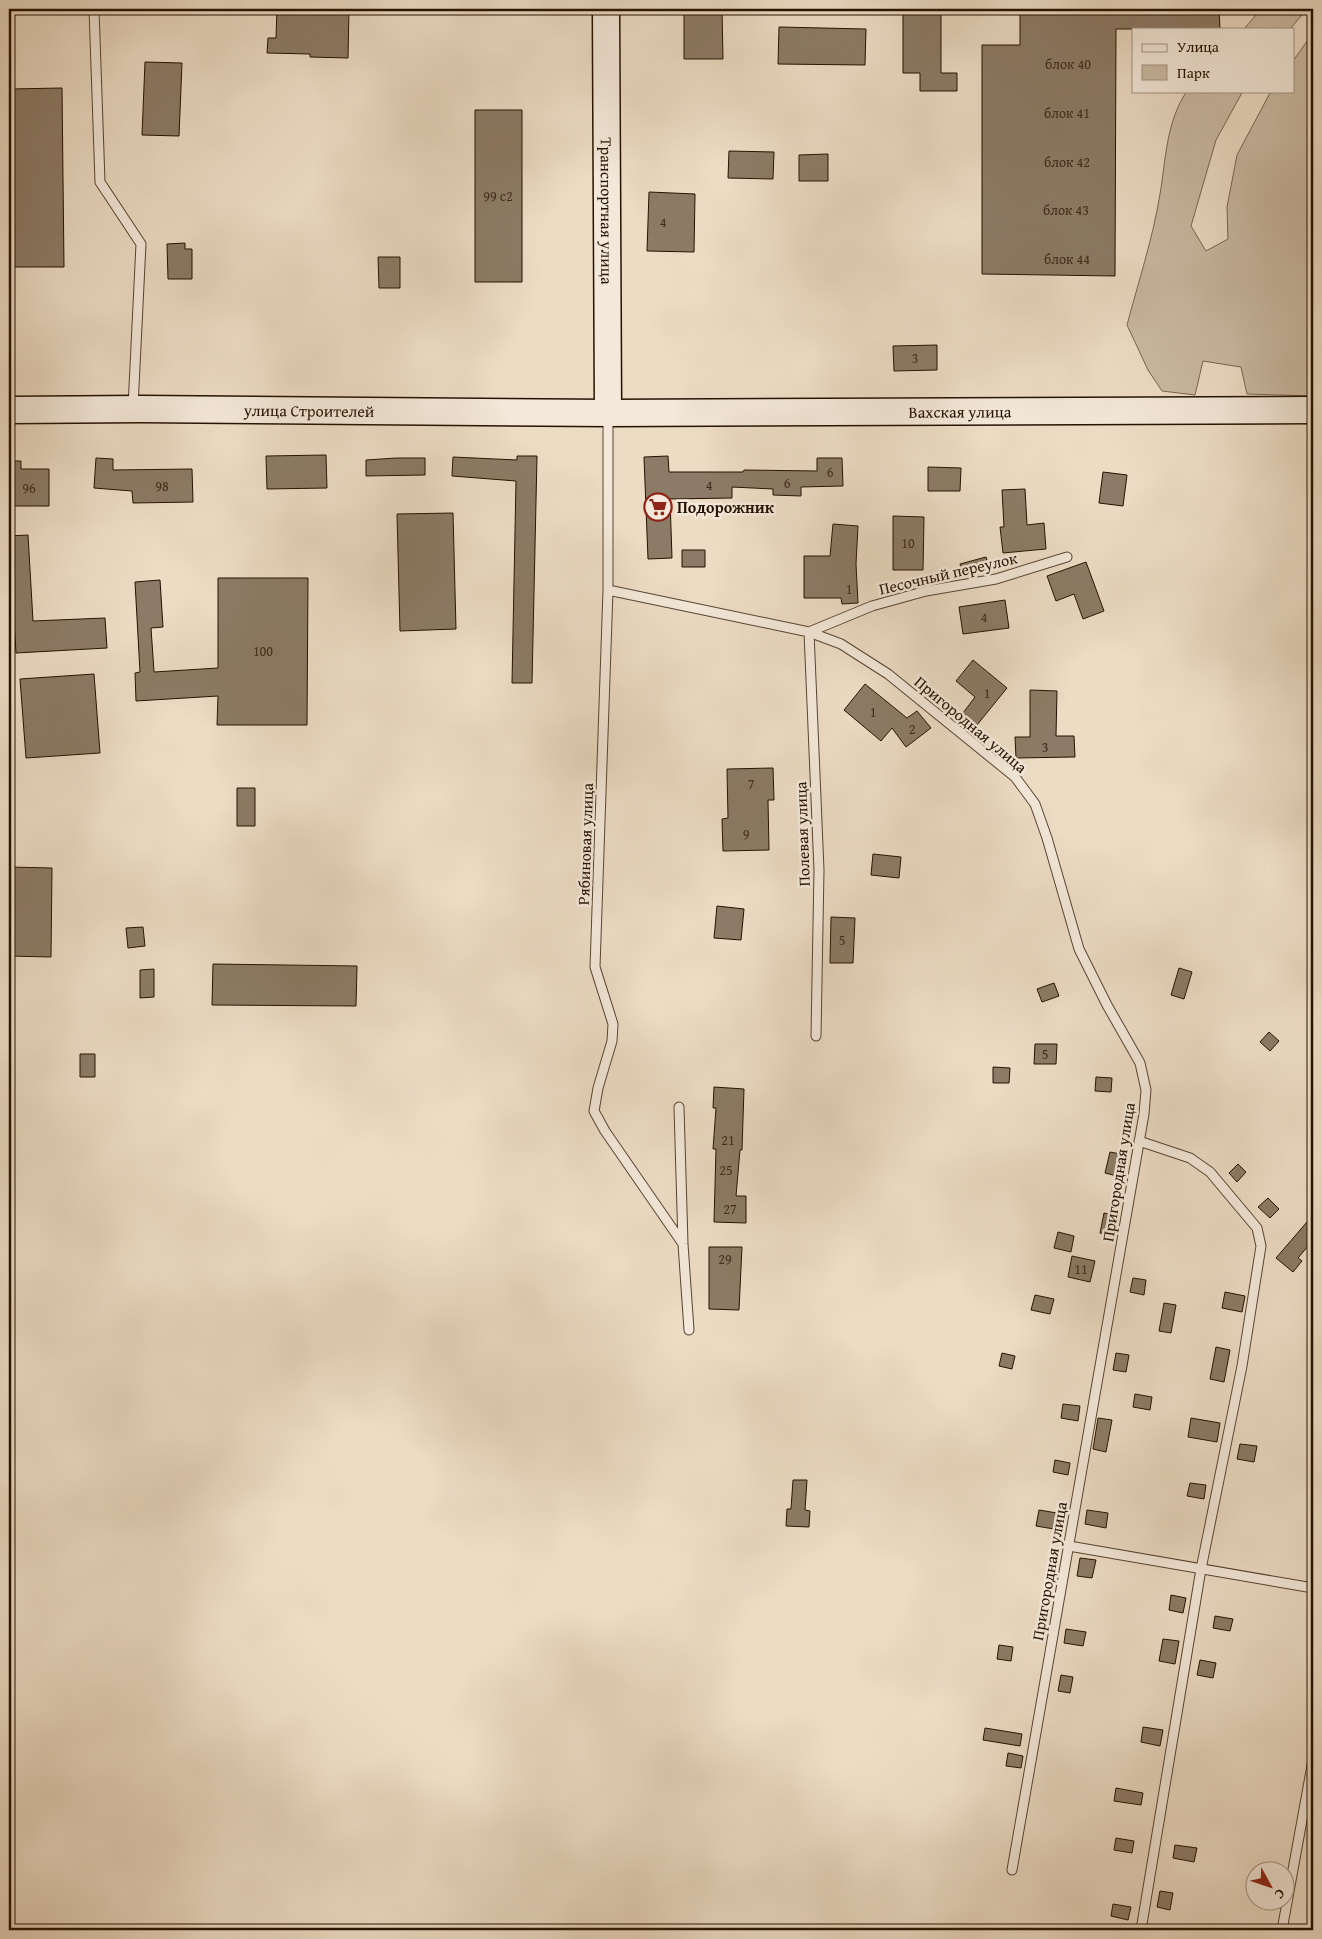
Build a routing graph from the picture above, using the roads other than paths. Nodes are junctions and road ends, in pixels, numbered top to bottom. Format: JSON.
{"nodes":[{"id":1,"x":94,"y":9,"type":"edge"},
{"id":2,"x":606,"y":9,"type":"edge"},
{"id":3,"x":9,"y":410,"type":"edge"},
{"id":4,"x":133,"y":410,"type":"junction"},
{"id":5,"x":1313,"y":410,"type":"edge"},
{"id":6,"x":608,"y":413,"type":"junction"},
{"id":7,"x":1067,"y":557,"type":"dead end"},
{"id":8,"x":608,"y":590,"type":"junction"},
{"id":9,"x":809,"y":632,"type":"junction"},
{"id":10,"x":816,"y":1036,"type":"dead end"},
{"id":11,"x":679,"y":1107,"type":"dead end"},
{"id":12,"x":1139,"y":1141,"type":"junction"},
{"id":13,"x":683,"y":1244,"type":"junction"},
{"id":14,"x":689,"y":1330,"type":"dead end"},
{"id":15,"x":1069,"y":1546,"type":"junction"},
{"id":16,"x":1201,"y":1569,"type":"junction"},
{"id":17,"x":1313,"y":1588,"type":"edge"},
{"id":18,"x":1313,"y":1760,"type":"edge"},
{"id":19,"x":1012,"y":1870,"type":"dead end"},
{"id":20,"x":1141,"y":1930,"type":"edge"},
{"id":21,"x":1282,"y":1930,"type":"edge"}],
"edges":[{"from":1,"to":4,"type":"lane"},
{"from":2,"to":6,"type":"main road","name":"Транспортная улица"},
{"from":3,"to":4,"type":"main road","name":"улица Строителей"},
{"from":4,"to":6,"type":"main road","name":"улица Строителей"},
{"from":5,"to":6,"type":"main road","name":"Вахская улица"},
{"from":6,"to":8,"type":"lane","name":"Рябиновая улица"},
{"from":7,"to":9,"type":"lane","name":"Песочный переулок"},
{"from":8,"to":9,"type":"lane","name":"Пригородная улица"},
{"from":8,"to":13,"type":"lane","name":"Рябиновая улица"},
{"from":9,"to":10,"type":"lane","name":"Полевая улица"},
{"from":9,"to":12,"type":"lane","name":"Пригородная улица"},
{"from":11,"to":13,"type":"lane"},
{"from":12,"to":15,"type":"lane","name":"Пригородная улица"},
{"from":12,"to":16,"type":"lane"},
{"from":13,"to":14,"type":"lane"},
{"from":15,"to":16,"type":"lane"},
{"from":15,"to":19,"type":"lane","name":"Пригородная улица"},
{"from":16,"to":17,"type":"lane"},
{"from":16,"to":20,"type":"lane"},
{"from":18,"to":21,"type":"lane"}]}
